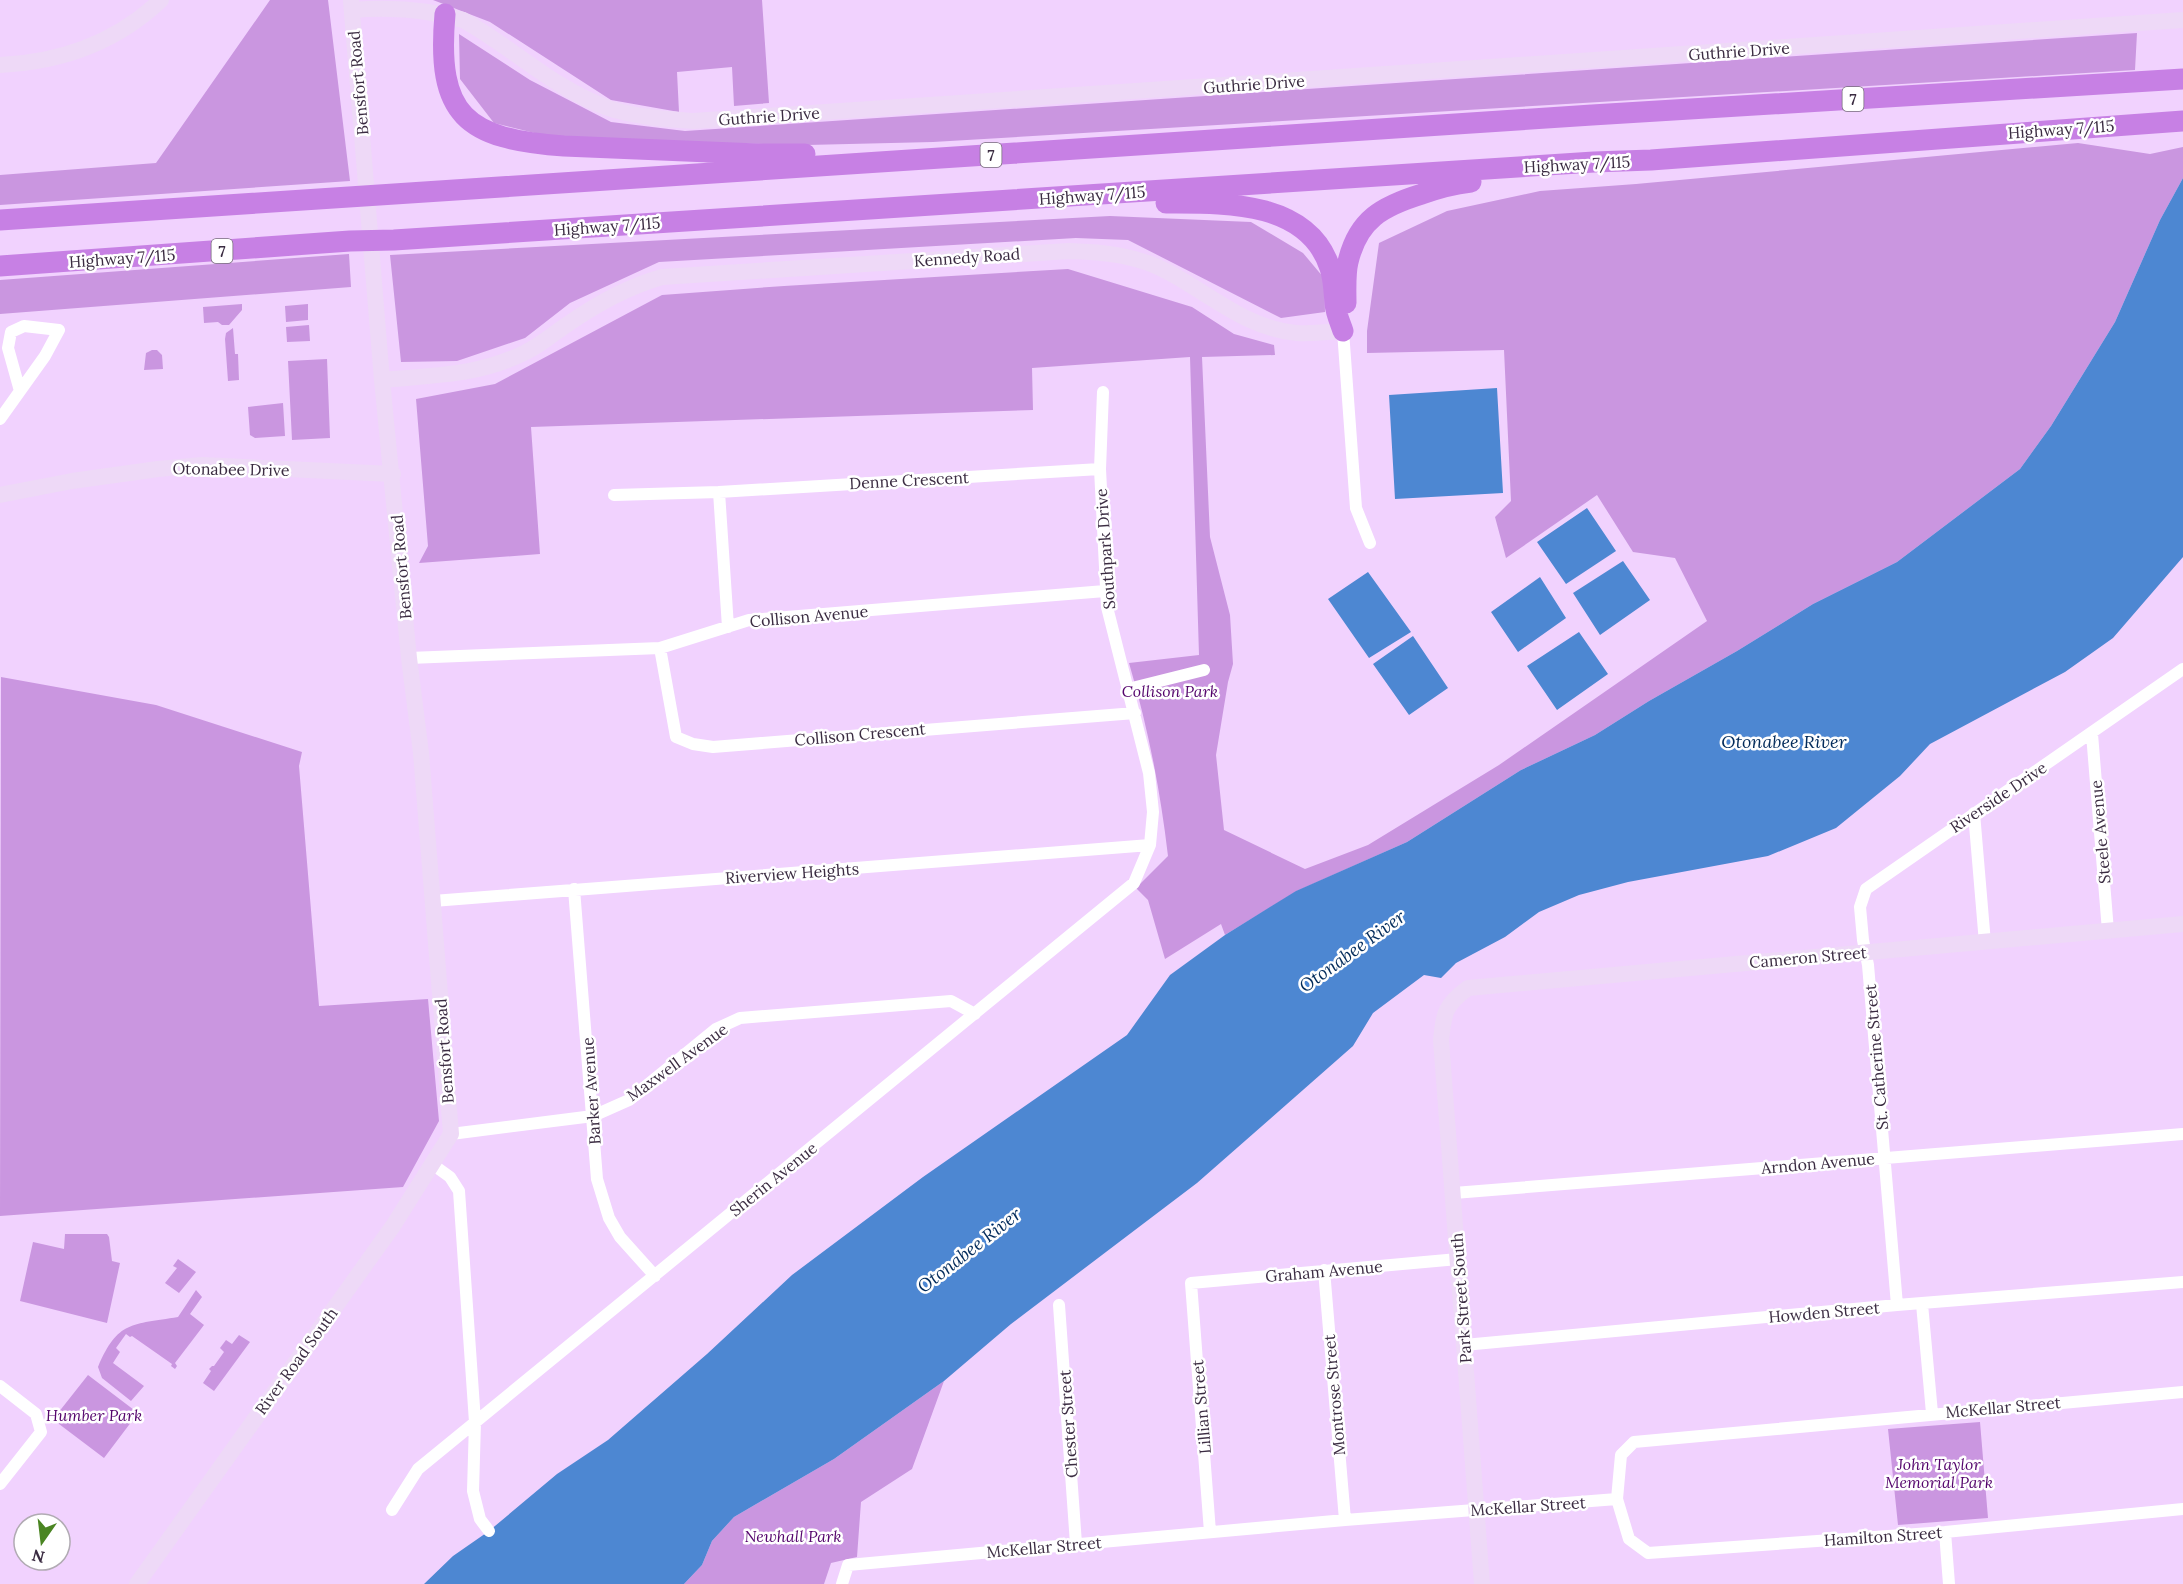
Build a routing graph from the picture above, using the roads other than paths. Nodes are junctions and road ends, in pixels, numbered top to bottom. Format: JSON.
{"nodes":[{"id":1,"x":161,"y":0,"type":"edge"},
{"id":2,"x":351,"y":5,"type":"edge"},
{"id":3,"x":445,"y":14,"type":"junction"},
{"id":4,"x":2183,"y":20,"type":"edge"},
{"id":5,"x":0,"y":65,"type":"edge"},
{"id":6,"x":2183,"y":79,"type":"edge"},
{"id":7,"x":2183,"y":121,"type":"edge"},
{"id":8,"x":922,"y":159,"type":"junction"},
{"id":9,"x":1651,"y":160,"type":"junction"},
{"id":10,"x":964,"y":203,"type":"junction"},
{"id":11,"x":0,"y":220,"type":"edge"},
{"id":12,"x":0,"y":266,"type":"edge"},
{"id":13,"x":1343,"y":331,"type":"junction"},
{"id":14,"x":382,"y":380,"type":"junction"},
{"id":15,"x":20,"y":391,"type":"junction"},
{"id":16,"x":1103,"y":392,"type":"dead end"},
{"id":17,"x":0,"y":419,"type":"edge"},
{"id":18,"x":1100,"y":469,"type":"junction"},
{"id":19,"x":393,"y":474,"type":"junction"},
{"id":20,"x":719,"y":492,"type":"junction"},
{"id":21,"x":0,"y":495,"type":"edge"},
{"id":22,"x":614,"y":495,"type":"dead end"},
{"id":23,"x":1370,"y":543,"type":"dead end"},
{"id":24,"x":1105,"y":591,"type":"junction"},
{"id":25,"x":728,"y":627,"type":"junction"},
{"id":26,"x":660,"y":648,"type":"junction"},
{"id":27,"x":409,"y":658,"type":"junction"},
{"id":28,"x":2183,"y":669,"type":"edge"},
{"id":29,"x":1204,"y":670,"type":"dead end"},
{"id":30,"x":1128,"y":689,"type":"junction"},
{"id":31,"x":1135,"y":713,"type":"junction"},
{"id":32,"x":2092,"y":734,"type":"junction"},
{"id":33,"x":1974,"y":813,"type":"junction"},
{"id":34,"x":1150,"y":845,"type":"junction"},
{"id":35,"x":574,"y":889,"type":"junction"},
{"id":36,"x":433,"y":901,"type":"junction"},
{"id":37,"x":2183,"y":924,"type":"edge"},
{"id":38,"x":2108,"y":931,"type":"junction"},
{"id":39,"x":1985,"y":943,"type":"junction"},
{"id":40,"x":1867,"y":951,"type":"junction"},
{"id":41,"x":1444,"y":1013,"type":"joint"},
{"id":42,"x":975,"y":1014,"type":"junction"},
{"id":43,"x":593,"y":1116,"type":"junction"},
{"id":44,"x":451,"y":1134,"type":"junction"},
{"id":45,"x":2183,"y":1134,"type":"edge"},
{"id":46,"x":1884,"y":1157,"type":"junction"},
{"id":47,"x":432,"y":1164,"type":"junction"},
{"id":48,"x":1454,"y":1193,"type":"junction"},
{"id":49,"x":1458,"y":1259,"type":"junction"},
{"id":50,"x":1324,"y":1270,"type":"junction"},
{"id":51,"x":655,"y":1276,"type":"junction"},
{"id":52,"x":2183,"y":1282,"type":"edge"},
{"id":53,"x":1191,"y":1283,"type":"joint"},
{"id":54,"x":1922,"y":1304,"type":"junction"},
{"id":55,"x":1059,"y":1305,"type":"dead end"},
{"id":56,"x":1898,"y":1305,"type":"junction"},
{"id":57,"x":1464,"y":1346,"type":"junction"},
{"id":58,"x":0,"y":1386,"type":"edge"},
{"id":59,"x":2183,"y":1392,"type":"edge"},
{"id":60,"x":1932,"y":1413,"type":"junction"},
{"id":61,"x":475,"y":1422,"type":"junction"},
{"id":62,"x":0,"y":1484,"type":"edge"},
{"id":63,"x":1617,"y":1499,"type":"junction"},
{"id":64,"x":2183,"y":1509,"type":"edge"},
{"id":65,"x":392,"y":1510,"type":"dead end"},
{"id":66,"x":1476,"y":1510,"type":"junction"},
{"id":67,"x":1345,"y":1520,"type":"junction"},
{"id":68,"x":489,"y":1532,"type":"dead end"},
{"id":69,"x":1210,"y":1532,"type":"junction"},
{"id":70,"x":1945,"y":1532,"type":"junction"},
{"id":71,"x":1076,"y":1544,"type":"junction"},
{"id":72,"x":137,"y":1584,"type":"edge"},
{"id":73,"x":842,"y":1584,"type":"edge"},
{"id":74,"x":1482,"y":1584,"type":"edge"},
{"id":75,"x":1949,"y":1584,"type":"edge"}],
"edges":[{"from":1,"to":5,"type":"street"},
{"from":2,"to":3,"type":"street","name":"Guthrie Drive"},
{"from":2,"to":14,"type":"street","name":"Bensfort Road"},
{"from":3,"to":4,"type":"street","name":"Guthrie Drive"},
{"from":3,"to":8,"type":"highway"},
{"from":6,"to":8,"type":"highway","number":"7"},
{"from":7,"to":9,"type":"highway","name":"Highway 7/115","number":"7"},
{"from":8,"to":11,"type":"highway","number":"7"},
{"from":9,"to":10,"type":"highway","name":"Highway 7/115","number":"7"},
{"from":9,"to":13,"type":"highway"},
{"from":10,"to":12,"type":"highway","name":"Highway 7/115","number":"7"},
{"from":10,"to":13,"type":"highway"},
{"from":13,"to":14,"type":"street","name":"Kennedy Road"},
{"from":13,"to":23,"type":"street"},
{"from":14,"to":19,"type":"street","name":"Bensfort Road"},
{"from":15,"to":15,"type":"street"},
{"from":15,"to":17,"type":"street"},
{"from":16,"to":18,"type":"street","name":"Southpark Drive"},
{"from":18,"to":20,"type":"street","name":"Denne Crescent"},
{"from":18,"to":24,"type":"street","name":"Southpark Drive"},
{"from":19,"to":21,"type":"street","name":"Otonabee Drive"},
{"from":19,"to":27,"type":"street","name":"Bensfort Road"},
{"from":20,"to":22,"type":"street","name":"Denne Crescent"},
{"from":20,"to":25,"type":"street"},
{"from":24,"to":25,"type":"street","name":"Collison Avenue"},
{"from":24,"to":30,"type":"street","name":"Southpark Drive"},
{"from":25,"to":26,"type":"street","name":"Collison Avenue"},
{"from":26,"to":27,"type":"street","name":"Collison Avenue"},
{"from":26,"to":31,"type":"street","name":"Collison Crescent"},
{"from":27,"to":36,"type":"street","name":"Bensfort Road"},
{"from":28,"to":32,"type":"street","name":"Riverside Drive"},
{"from":29,"to":30,"type":"street"},
{"from":30,"to":31,"type":"street","name":"Southpark Drive"},
{"from":31,"to":34,"type":"street","name":"Southpark Drive"},
{"from":32,"to":33,"type":"street","name":"Riverside Drive"},
{"from":32,"to":38,"type":"street","name":"Steele Avenue"},
{"from":33,"to":39,"type":"street"},
{"from":33,"to":40,"type":"street","name":"Riverside Drive"},
{"from":34,"to":35,"type":"street","name":"Riverview Heights"},
{"from":34,"to":42,"type":"street","name":"Sherin Avenue"},
{"from":35,"to":36,"type":"street","name":"Riverview Heights"},
{"from":35,"to":43,"type":"street","name":"Barker Avenue"},
{"from":36,"to":44,"type":"street","name":"Bensfort Road"},
{"from":37,"to":38,"type":"street","name":"Cameron Street"},
{"from":38,"to":39,"type":"street","name":"Cameron Street"},
{"from":39,"to":40,"type":"street","name":"Cameron Street"},
{"from":40,"to":41,"type":"street","name":"Cameron Street"},
{"from":40,"to":46,"type":"street","name":"St. Catherine Street"},
{"from":41,"to":48,"type":"street","name":"Park Street South"},
{"from":42,"to":43,"type":"street","name":"Maxwell Avenue"},
{"from":42,"to":51,"type":"street","name":"Sherin Avenue"},
{"from":43,"to":44,"type":"street","name":"Maxwell Avenue"},
{"from":43,"to":51,"type":"street","name":"Barker Avenue"},
{"from":44,"to":47,"type":"street","name":"River Road South"},
{"from":45,"to":46,"type":"street","name":"Arndon Avenue"},
{"from":46,"to":48,"type":"street","name":"Arndon Avenue"},
{"from":46,"to":56,"type":"street","name":"St. Catherine Street"},
{"from":47,"to":61,"type":"street"},
{"from":47,"to":72,"type":"street","name":"River Road South"},
{"from":48,"to":49,"type":"street","name":"Park Street South"},
{"from":49,"to":50,"type":"street","name":"Graham Avenue"},
{"from":49,"to":57,"type":"street","name":"Park Street South"},
{"from":50,"to":53,"type":"street","name":"Graham Avenue"},
{"from":50,"to":67,"type":"street","name":"Montrose Street"},
{"from":51,"to":61,"type":"street","name":"Sherin Avenue"},
{"from":52,"to":54,"type":"street","name":"Howden Street"},
{"from":53,"to":69,"type":"street","name":"Lillian Street"},
{"from":54,"to":56,"type":"street","name":"Howden Street"},
{"from":54,"to":60,"type":"street"},
{"from":55,"to":71,"type":"street","name":"Chester Street"},
{"from":56,"to":57,"type":"street","name":"Howden Street"},
{"from":57,"to":66,"type":"street","name":"Park Street South"},
{"from":58,"to":62,"type":"street"},
{"from":59,"to":60,"type":"street","name":"McKellar Street"},
{"from":60,"to":63,"type":"street","name":"McKellar Street"},
{"from":61,"to":65,"type":"street","name":"Sherin Avenue"},
{"from":61,"to":68,"type":"street"},
{"from":63,"to":66,"type":"street","name":"McKellar Street"},
{"from":63,"to":70,"type":"street","name":"Hamilton Street"},
{"from":64,"to":70,"type":"street","name":"Hamilton Street"},
{"from":66,"to":67,"type":"street","name":"McKellar Street"},
{"from":66,"to":74,"type":"street","name":"Park Street South"},
{"from":67,"to":69,"type":"street","name":"McKellar Street"},
{"from":69,"to":71,"type":"street","name":"McKellar Street"},
{"from":70,"to":75,"type":"street"},
{"from":71,"to":73,"type":"street","name":"McKellar Street"}]}
